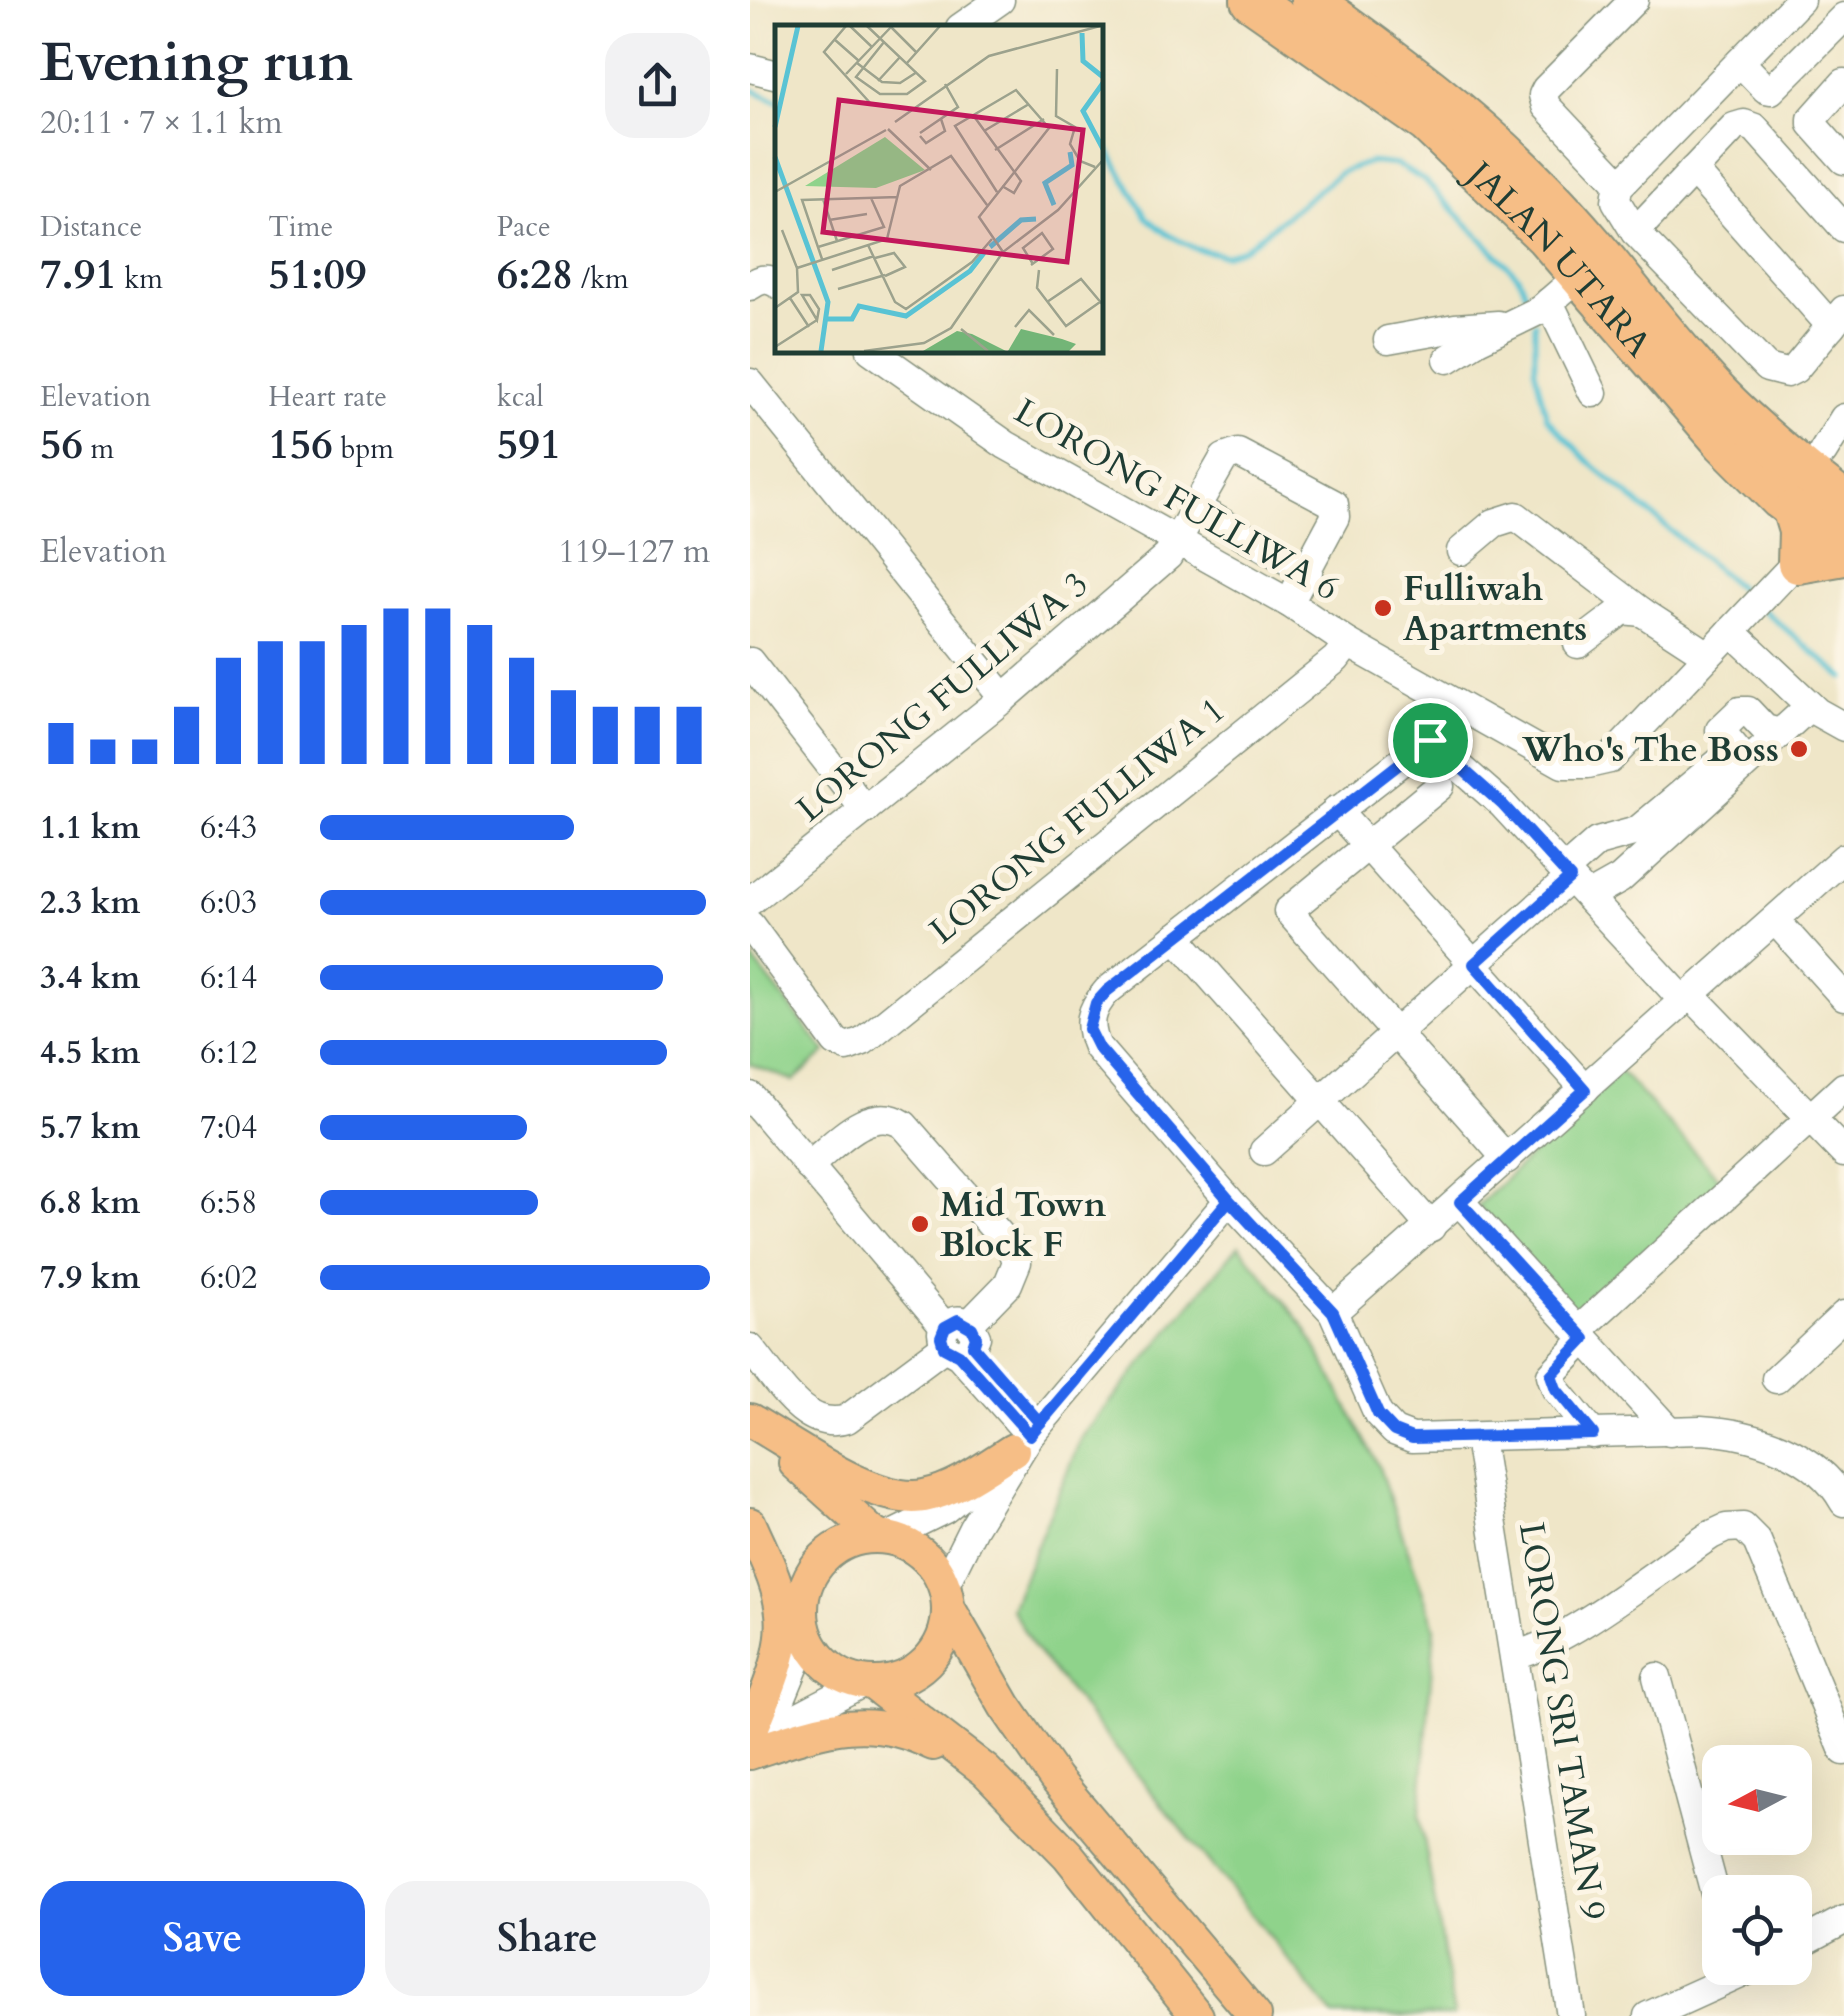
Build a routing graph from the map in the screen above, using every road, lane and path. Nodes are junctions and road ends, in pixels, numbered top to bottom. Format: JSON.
{"nodes":[{"id":1,"x":1000,"y":0,"type":"edge"},
{"id":2,"x":1252,"y":0,"type":"edge"},
{"id":3,"x":1311,"y":0,"type":"edge"},
{"id":4,"x":1634,"y":0,"type":"edge"},
{"id":5,"x":1800,"y":0,"type":"edge"},
{"id":6,"x":1844,"y":16,"type":"edge"},
{"id":7,"x":964,"y":25,"type":"edge"},
{"id":8,"x":1740,"y":62,"type":"junction"},
{"id":9,"x":750,"y":68,"type":"edge"},
{"id":10,"x":775,"y":74,"type":"edge"},
{"id":11,"x":1844,"y":83,"type":"edge"},
{"id":12,"x":1841,"y":151,"type":"edge"},
{"id":13,"x":1692,"y":170,"type":"junction"},
{"id":14,"x":1624,"y":181,"type":"junction"},
{"id":15,"x":1657,"y":208,"type":"junction"},
{"id":16,"x":1844,"y":228,"type":"edge"},
{"id":17,"x":1634,"y":232,"type":"junction"},
{"id":18,"x":775,"y":282,"type":"edge"},
{"id":19,"x":750,"y":286,"type":"edge"},
{"id":20,"x":1542,"y":306,"type":"junction"},
{"id":21,"x":1837,"y":318,"type":"edge"},
{"id":22,"x":1388,"y":340,"type":"dead end"},
{"id":23,"x":874,"y":352,"type":"edge"},
{"id":24,"x":1448,"y":358,"type":"dead end"},
{"id":25,"x":750,"y":383,"type":"edge"},
{"id":26,"x":1592,"y":393,"type":"dead end"},
{"id":27,"x":1760,"y":436,"type":"junction"},
{"id":28,"x":1837,"y":436,"type":"edge"},
{"id":29,"x":1196,"y":508,"type":"junction"},
{"id":30,"x":1820,"y":537,"type":"edge"},
{"id":31,"x":1176,"y":542,"type":"junction"},
{"id":32,"x":1461,"y":551,"type":"dead end"},
{"id":33,"x":1308,"y":572,"type":"junction"},
{"id":34,"x":1289,"y":604,"type":"junction"},
{"id":35,"x":1642,"y":612,"type":"junction"},
{"id":36,"x":1739,"y":622,"type":"junction"},
{"id":37,"x":1348,"y":643,"type":"junction"},
{"id":38,"x":1578,"y":644,"type":"dead end"},
{"id":39,"x":1708,"y":655,"type":"junction"},
{"id":40,"x":750,"y":662,"type":"edge"},
{"id":41,"x":1004,"y":698,"type":"junction"},
{"id":42,"x":1456,"y":704,"type":"junction"},
{"id":43,"x":1810,"y":706,"type":"junction"},
{"id":44,"x":1844,"y":727,"type":"edge"},
{"id":45,"x":1781,"y":732,"type":"junction"},
{"id":46,"x":1430,"y":740,"type":"junction"},
{"id":47,"x":1741,"y":756,"type":"junction"},
{"id":48,"x":1440,"y":786,"type":"dead end"},
{"id":49,"x":866,"y":810,"type":"junction"},
{"id":50,"x":1336,"y":810,"type":"junction"},
{"id":51,"x":1367,"y":845,"type":"junction"},
{"id":52,"x":1844,"y":858,"type":"edge"},
{"id":53,"x":1574,"y":882,"type":"junction"},
{"id":54,"x":750,"y":901,"type":"edge"},
{"id":55,"x":1775,"y":920,"type":"junction"},
{"id":56,"x":750,"y":925,"type":"edge"},
{"id":57,"x":1176,"y":937,"type":"junction"},
{"id":58,"x":1474,"y":964,"type":"junction"},
{"id":59,"x":1844,"y":997,"type":"edge"},
{"id":60,"x":1688,"y":998,"type":"junction"},
{"id":61,"x":1395,"y":1034,"type":"junction"},
{"id":62,"x":1844,"y":1087,"type":"edge"},
{"id":63,"x":1585,"y":1090,"type":"junction"},
{"id":64,"x":750,"y":1096,"type":"edge"},
{"id":65,"x":1320,"y":1101,"type":"junction"},
{"id":66,"x":1811,"y":1117,"type":"junction"},
{"id":67,"x":1264,"y":1151,"type":"dead end"},
{"id":68,"x":1844,"y":1154,"type":"edge"},
{"id":69,"x":1507,"y":1160,"type":"junction"},
{"id":70,"x":808,"y":1166,"type":"junction"},
{"id":71,"x":1229,"y":1200,"type":"junction"},
{"id":72,"x":1460,"y":1202,"type":"junction"},
{"id":73,"x":1431,"y":1228,"type":"junction"},
{"id":74,"x":1333,"y":1312,"type":"junction"},
{"id":75,"x":1844,"y":1315,"type":"edge"},
{"id":76,"x":1582,"y":1335,"type":"junction"},
{"id":77,"x":958,"y":1340,"type":"junction"},
{"id":78,"x":750,"y":1348,"type":"edge"},
{"id":79,"x":1776,"y":1379,"type":"dead end"},
{"id":80,"x":750,"y":1422,"type":"edge"},
{"id":81,"x":1670,"y":1432,"type":"junction"},
{"id":82,"x":1593,"y":1434,"type":"junction"},
{"id":83,"x":1028,"y":1437,"type":"junction"},
{"id":84,"x":1479,"y":1438,"type":"junction"},
{"id":85,"x":1844,"y":1502,"type":"edge"},
{"id":86,"x":750,"y":1512,"type":"edge"},
{"id":87,"x":750,"y":1524,"type":"edge"},
{"id":88,"x":882,"y":1537,"type":"junction"},
{"id":89,"x":946,"y":1597,"type":"junction"},
{"id":90,"x":804,"y":1618,"type":"junction"},
{"id":91,"x":1516,"y":1655,"type":"junction"},
{"id":92,"x":1657,"y":1676,"type":"dead end"},
{"id":93,"x":868,"y":1683,"type":"junction"},
{"id":94,"x":754,"y":1742,"type":"edge"},
{"id":95,"x":1844,"y":1751,"type":"edge"},
{"id":96,"x":986,"y":1772,"type":"junction"},
{"id":97,"x":1710,"y":1875,"type":"edge"},
{"id":98,"x":1844,"y":1920,"type":"edge"},
{"id":99,"x":1812,"y":1937,"type":"edge"},
{"id":100,"x":1711,"y":1985,"type":"edge"},
{"id":101,"x":1198,"y":2016,"type":"edge"},
{"id":102,"x":1255,"y":2016,"type":"edge"},
{"id":103,"x":1570,"y":2016,"type":"edge"},
{"id":104,"x":1648,"y":2016,"type":"edge"}],
"edges":[{"from":1,"to":7,"type":"street"},
{"from":2,"to":20,"type":"highway","name":"JALAN UTARA"},
{"from":3,"to":27,"type":"highway","name":"JALAN UTARA"},
{"from":4,"to":14,"type":"street"},
{"from":5,"to":8,"type":"street"},
{"from":6,"to":8,"type":"street"},
{"from":8,"to":14,"type":"street"},
{"from":9,"to":10,"type":"street"},
{"from":11,"to":12,"type":"street"},
{"from":13,"to":15,"type":"street"},
{"from":13,"to":16,"type":"street"},
{"from":13,"to":21,"type":"street"},
{"from":14,"to":15,"type":"street"},
{"from":14,"to":17,"type":"street"},
{"from":15,"to":17,"type":"street"},
{"from":17,"to":21,"type":"street"},
{"from":18,"to":19,"type":"street"},
{"from":20,"to":22,"type":"street"},
{"from":20,"to":24,"type":"street"},
{"from":20,"to":26,"type":"street"},
{"from":20,"to":30,"type":"highway","name":"JALAN UTARA"},
{"from":23,"to":31,"type":"street","name":"LORONG FULLIWA 6"},
{"from":25,"to":41,"type":"street"},
{"from":27,"to":28,"type":"street"},
{"from":27,"to":30,"type":"highway","name":"JALAN UTARA"},
{"from":28,"to":30,"type":"street"},
{"from":29,"to":31,"type":"street","name":"LORONG FULLIWA 3"},
{"from":29,"to":33,"type":"street"},
{"from":29,"to":33,"type":"street","name":"LORONG FULLIWA 3"},
{"from":30,"to":36,"type":"street","name":"LORONG FULLIWA 6"},
{"from":31,"to":34,"type":"street","name":"LORONG FULLIWA 6"},
{"from":31,"to":41,"type":"street","name":"LORONG FULLIWA 3"},
{"from":32,"to":35,"type":"street"},
{"from":33,"to":34,"type":"street"},
{"from":34,"to":37,"type":"street","name":"LORONG FULLIWA 6"},
{"from":35,"to":38,"type":"street"},
{"from":35,"to":39,"type":"street"},
{"from":36,"to":39,"type":"street","name":"LORONG FULLIWA 6"},
{"from":36,"to":43,"type":"street"},
{"from":37,"to":42,"type":"street","name":"LORONG FULLIWA 6"},
{"from":37,"to":56,"type":"street","name":"LORONG FULLIWA 1"},
{"from":39,"to":42,"type":"street","name":"LORONG FULLIWA 6"},
{"from":40,"to":49,"type":"street"},
{"from":41,"to":49,"type":"street","name":"LORONG FULLIWA 3"},
{"from":42,"to":46,"type":"street"},
{"from":43,"to":44,"type":"street"},
{"from":43,"to":45,"type":"street"},
{"from":45,"to":47,"type":"street"},
{"from":45,"to":47,"type":"street"},
{"from":46,"to":50,"type":"street"},
{"from":46,"to":53,"type":"street"},
{"from":47,"to":53,"type":"street"},
{"from":47,"to":53,"type":"street"},
{"from":48,"to":51,"type":"street"},
{"from":49,"to":54,"type":"street","name":"LORONG FULLIWA 3"},
{"from":50,"to":51,"type":"street"},
{"from":50,"to":57,"type":"street"},
{"from":51,"to":58,"type":"street"},
{"from":51,"to":61,"type":"street"},
{"from":52,"to":55,"type":"street"},
{"from":53,"to":58,"type":"street"},
{"from":53,"to":60,"type":"street"},
{"from":55,"to":59,"type":"street"},
{"from":55,"to":60,"type":"street"},
{"from":57,"to":65,"type":"street"},
{"from":57,"to":71,"type":"street"},
{"from":58,"to":61,"type":"street"},
{"from":58,"to":63,"type":"street"},
{"from":60,"to":63,"type":"street"},
{"from":60,"to":66,"type":"street"},
{"from":61,"to":65,"type":"street"},
{"from":61,"to":69,"type":"street"},
{"from":62,"to":66,"type":"street"},
{"from":63,"to":69,"type":"street"},
{"from":64,"to":70,"type":"street"},
{"from":65,"to":67,"type":"street"},
{"from":65,"to":73,"type":"street"},
{"from":66,"to":68,"type":"street"},
{"from":66,"to":76,"type":"street"},
{"from":69,"to":72,"type":"street"},
{"from":70,"to":77,"type":"street"},
{"from":70,"to":77,"type":"street"},
{"from":71,"to":74,"type":"street"},
{"from":71,"to":83,"type":"street"},
{"from":72,"to":73,"type":"street"},
{"from":72,"to":76,"type":"street"},
{"from":73,"to":74,"type":"street"},
{"from":74,"to":84,"type":"street"},
{"from":75,"to":79,"type":"street"},
{"from":76,"to":81,"type":"street"},
{"from":76,"to":82,"type":"street"},
{"from":77,"to":78,"type":"street"},
{"from":77,"to":83,"type":"street"},
{"from":80,"to":83,"type":"main road"},
{"from":80,"to":88,"type":"main road"},
{"from":81,"to":82,"type":"street"},
{"from":81,"to":85,"type":"street"},
{"from":82,"to":84,"type":"street"},
{"from":83,"to":88,"type":"street"},
{"from":83,"to":89,"type":"street"},
{"from":84,"to":91,"type":"street","name":"LORONG SRI TAMAN 9"},
{"from":86,"to":90,"type":"main road"},
{"from":87,"to":94,"type":"main road"},
{"from":88,"to":89,"type":"main road"},
{"from":88,"to":90,"type":"main road"},
{"from":89,"to":93,"type":"main road"},
{"from":89,"to":102,"type":"main road"},
{"from":90,"to":93,"type":"main road"},
{"from":90,"to":94,"type":"street"},
{"from":91,"to":95,"type":"street"},
{"from":91,"to":103,"type":"street","name":"LORONG SRI TAMAN 9"},
{"from":92,"to":97,"type":"street"},
{"from":93,"to":94,"type":"street"},
{"from":93,"to":96,"type":"main road"},
{"from":94,"to":96,"type":"main road"},
{"from":96,"to":101,"type":"main road"},
{"from":98,"to":99,"type":"street"},
{"from":100,"to":104,"type":"street"}]}
